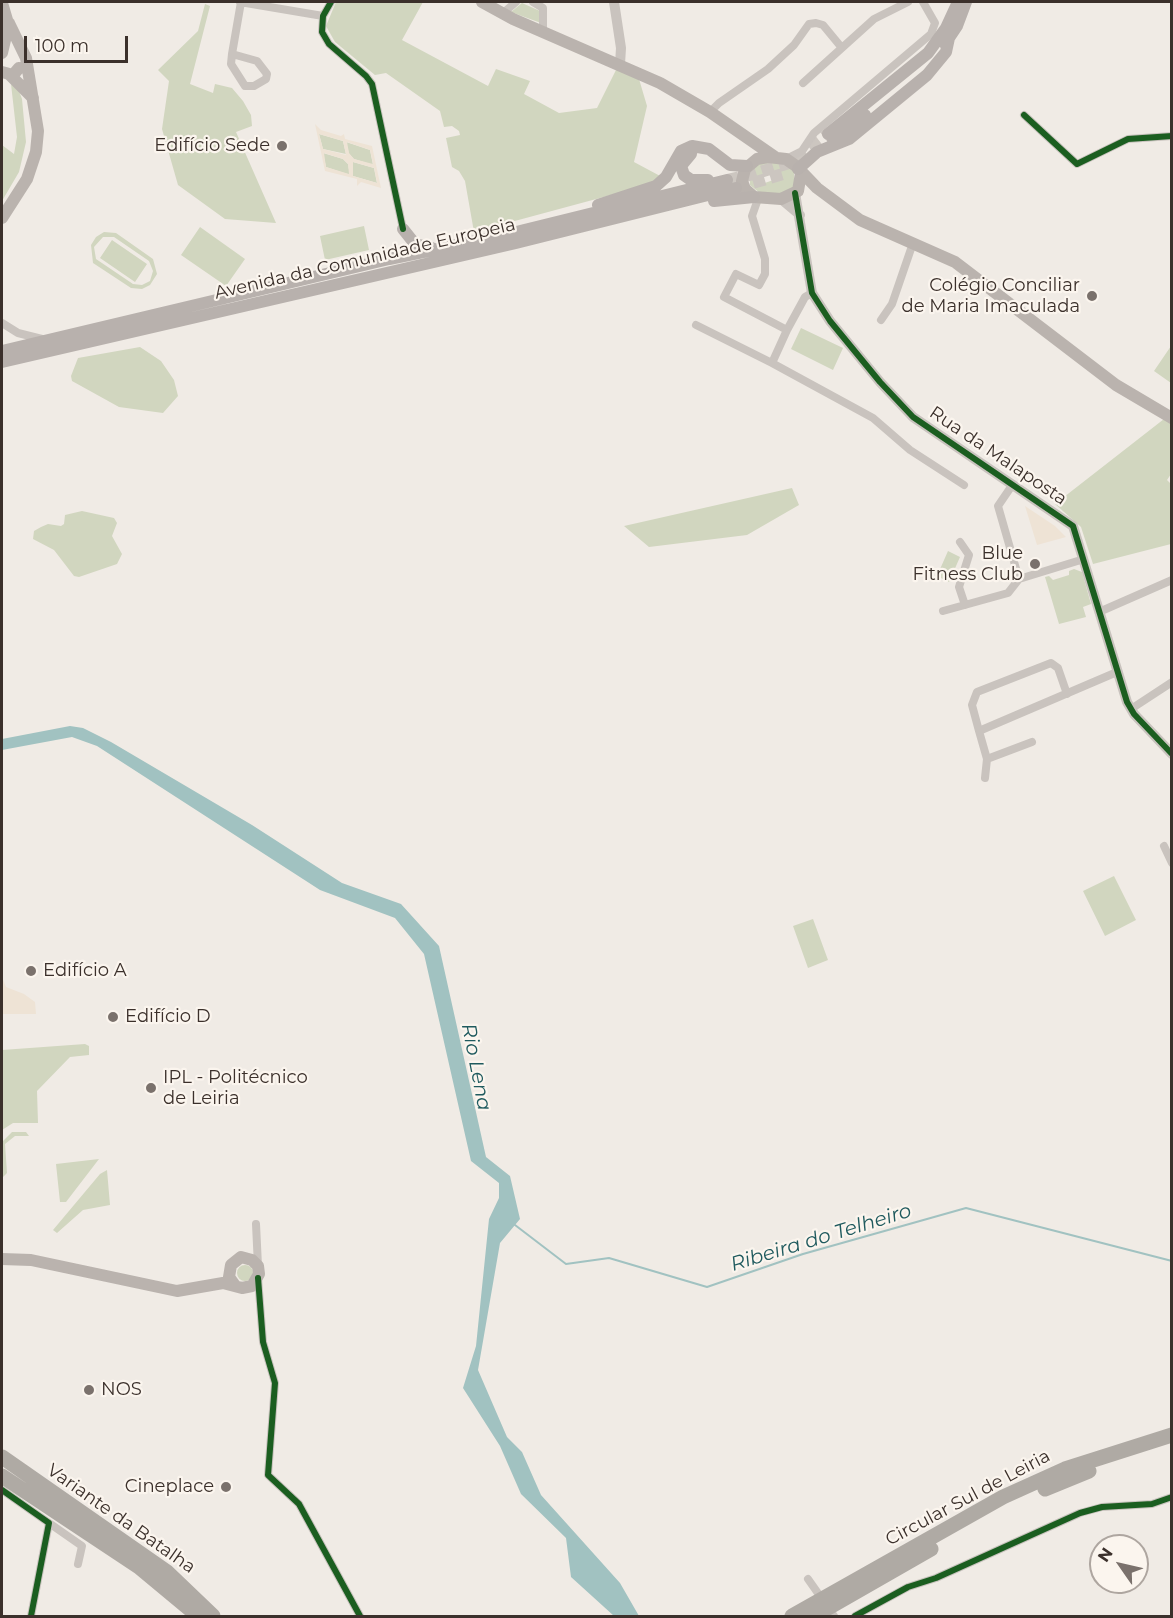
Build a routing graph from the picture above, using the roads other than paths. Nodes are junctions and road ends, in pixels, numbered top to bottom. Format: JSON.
{"nodes":[{"id":1,"x":240,"y":2,"type":"edge"},
{"id":2,"x":331,"y":2,"type":"edge"},
{"id":3,"x":482,"y":2,"type":"edge"},
{"id":4,"x":516,"y":2,"type":"edge"},
{"id":5,"x":533,"y":2,"type":"edge"},
{"id":6,"x":614,"y":2,"type":"edge"},
{"id":7,"x":908,"y":2,"type":"edge"},
{"id":8,"x":923,"y":2,"type":"edge"},
{"id":9,"x":958,"y":2,"type":"edge"},
{"id":10,"x":966,"y":2,"type":"edge"},
{"id":11,"x":2,"y":3,"type":"edge"},
{"id":12,"x":502,"y":14,"type":"junction"},
{"id":13,"x":323,"y":16,"type":"junction"},
{"id":14,"x":9,"y":23,"type":"junction"},
{"id":15,"x":543,"y":33,"type":"junction"},
{"id":16,"x":949,"y":38,"type":"junction"},
{"id":17,"x":842,"y":48,"type":"junction"},
{"id":18,"x":2,"y":54,"type":"edge"},
{"id":19,"x":232,"y":54,"type":"junction"},
{"id":20,"x":16,"y":55,"type":"junction"},
{"id":21,"x":620,"y":64,"type":"junction"},
{"id":22,"x":7,"y":73,"type":"edge"},
{"id":23,"x":803,"y":83,"type":"dead end"},
{"id":24,"x":33,"y":98,"type":"junction"},
{"id":25,"x":711,"y":112,"type":"junction"},
{"id":26,"x":1024,"y":115,"type":"dead end"},
{"id":27,"x":814,"y":133,"type":"junction"},
{"id":28,"x":1172,"y":136,"type":"edge"},
{"id":29,"x":748,"y":139,"type":"junction"},
{"id":30,"x":817,"y":152,"type":"junction"},
{"id":31,"x":781,"y":158,"type":"junction"},
{"id":32,"x":749,"y":165,"type":"junction"},
{"id":33,"x":799,"y":171,"type":"junction"},
{"id":34,"x":735,"y":184,"type":"junction"},
{"id":35,"x":817,"y":188,"type":"junction"},
{"id":36,"x":797,"y":191,"type":"junction"},
{"id":37,"x":756,"y":198,"type":"junction"},
{"id":38,"x":781,"y":199,"type":"junction"},
{"id":39,"x":800,"y":215,"type":"junction"},
{"id":40,"x":2,"y":218,"type":"edge"},
{"id":41,"x":543,"y":226,"type":"junction"},
{"id":42,"x":403,"y":229,"type":"junction"},
{"id":43,"x":516,"y":243,"type":"junction"},
{"id":44,"x":913,"y":243,"type":"junction"},
{"id":45,"x":439,"y":249,"type":"junction"},
{"id":46,"x":389,"y":259,"type":"junction"},
{"id":47,"x":812,"y":293,"type":"junction"},
{"id":48,"x":880,"y":320,"type":"dead end"},
{"id":49,"x":2,"y":323,"type":"edge"},
{"id":50,"x":696,"y":326,"type":"dead end"},
{"id":51,"x":788,"y":330,"type":"junction"},
{"id":52,"x":45,"y":340,"type":"junction"},
{"id":53,"x":2,"y":351,"type":"edge"},
{"id":54,"x":2,"y":362,"type":"edge"},
{"id":55,"x":771,"y":363,"type":"junction"},
{"id":56,"x":1172,"y":418,"type":"edge"},
{"id":57,"x":1013,"y":484,"type":"junction"},
{"id":58,"x":964,"y":485,"type":"dead end"},
{"id":59,"x":960,"y":542,"type":"dead end"},
{"id":60,"x":1084,"y":559,"type":"junction"},
{"id":61,"x":1019,"y":579,"type":"junction"},
{"id":62,"x":1172,"y":580,"type":"edge"},
{"id":63,"x":965,"y":604,"type":"junction"},
{"id":64,"x":943,"y":611,"type":"dead end"},
{"id":65,"x":1099,"y":612,"type":"junction"},
{"id":66,"x":1117,"y":672,"type":"junction"},
{"id":67,"x":1172,"y":682,"type":"edge"},
{"id":68,"x":1067,"y":694,"type":"junction"},
{"id":69,"x":1131,"y":709,"type":"junction"},
{"id":70,"x":979,"y":731,"type":"junction"},
{"id":71,"x":1167,"y":741,"type":"edge"},
{"id":72,"x":1032,"y":742,"type":"dead end"},
{"id":73,"x":1172,"y":754,"type":"edge"},
{"id":74,"x":987,"y":759,"type":"junction"},
{"id":75,"x":986,"y":778,"type":"dead end"},
{"id":76,"x":1164,"y":846,"type":"dead end"},
{"id":77,"x":1172,"y":863,"type":"edge"},
{"id":78,"x":256,"y":1224,"type":"dead end"},
{"id":79,"x":258,"y":1245,"type":"junction"},
{"id":80,"x":2,"y":1250,"type":"edge"},
{"id":81,"x":245,"y":1257,"type":"junction"},
{"id":82,"x":2,"y":1259,"type":"edge"},
{"id":83,"x":229,"y":1269,"type":"junction"},
{"id":84,"x":258,"y":1272,"type":"junction"},
{"id":85,"x":234,"y":1284,"type":"junction"},
{"id":86,"x":247,"y":1288,"type":"junction"},
{"id":87,"x":259,"y":1298,"type":"junction"},
{"id":88,"x":1172,"y":1435,"type":"edge"},
{"id":89,"x":2,"y":1445,"type":"edge"},
{"id":90,"x":1172,"y":1446,"type":"edge"},
{"id":91,"x":2,"y":1457,"type":"edge"},
{"id":92,"x":2,"y":1476,"type":"edge"},
{"id":93,"x":2,"y":1490,"type":"edge"},
{"id":94,"x":1172,"y":1497,"type":"edge"},
{"id":95,"x":49,"y":1523,"type":"junction"},
{"id":96,"x":115,"y":1535,"type":"junction"},
{"id":97,"x":78,"y":1564,"type":"dead end"},
{"id":98,"x":149,"y":1575,"type":"junction"},
{"id":99,"x":873,"y":1576,"type":"junction"},
{"id":100,"x":808,"y":1579,"type":"dead end"},
{"id":101,"x":31,"y":1617,"type":"edge"},
{"id":102,"x":188,"y":1617,"type":"edge"},
{"id":103,"x":198,"y":1617,"type":"edge"},
{"id":104,"x":213,"y":1617,"type":"edge"},
{"id":105,"x":360,"y":1617,"type":"edge"},
{"id":106,"x":792,"y":1617,"type":"edge"},
{"id":107,"x":814,"y":1617,"type":"edge"},
{"id":108,"x":834,"y":1617,"type":"edge"},
{"id":109,"x":855,"y":1617,"type":"edge"}],
"edges":[{"from":1,"to":13,"type":"street"},
{"from":1,"to":19,"type":"street"},
{"from":2,"to":13,"type":"street"},
{"from":3,"to":12,"type":"main road"},
{"from":4,"to":12,"type":"street"},
{"from":5,"to":15,"type":"street"},
{"from":6,"to":21,"type":"street"},
{"from":7,"to":17,"type":"street"},
{"from":8,"to":27,"type":"street"},
{"from":9,"to":16,"type":"main road"},
{"from":10,"to":16,"type":"main road"},
{"from":11,"to":14,"type":"main road"},
{"from":12,"to":15,"type":"main road"},
{"from":13,"to":42,"type":"street"},
{"from":14,"to":18,"type":"main road"},
{"from":14,"to":20,"type":"main road"},
{"from":14,"to":24,"type":"main road"},
{"from":15,"to":21,"type":"main road"},
{"from":16,"to":30,"type":"main road"},
{"from":17,"to":23,"type":"street"},
{"from":17,"to":25,"type":"street"},
{"from":18,"to":20,"type":"main road"},
{"from":19,"to":19,"type":"street"},
{"from":20,"to":22,"type":"main road"},
{"from":21,"to":25,"type":"main road"},
{"from":22,"to":24,"type":"main road"},
{"from":24,"to":40,"type":"main road"},
{"from":25,"to":29,"type":"main road"},
{"from":26,"to":28,"type":"street"},
{"from":27,"to":30,"type":"street"},
{"from":27,"to":31,"type":"street"},
{"from":29,"to":31,"type":"main road"},
{"from":29,"to":32,"type":"main road"},
{"from":30,"to":33,"type":"main road"},
{"from":31,"to":32,"type":"main road"},
{"from":31,"to":33,"type":"main road"},
{"from":32,"to":34,"type":"main road"},
{"from":32,"to":41,"type":"main road"},
{"from":33,"to":35,"type":"main road"},
{"from":33,"to":36,"type":"main road"},
{"from":34,"to":37,"type":"main road"},
{"from":34,"to":41,"type":"main road","name":"Avenida da Comunidade Europeia"},
{"from":34,"to":43,"type":"main road","name":"Avenida da Comunidade Europeia"},
{"from":35,"to":36,"type":"main road"},
{"from":35,"to":44,"type":"main road"},
{"from":36,"to":38,"type":"main road"},
{"from":36,"to":39,"type":"street","name":"Rua da Malaposta"},
{"from":37,"to":38,"type":"main road"},
{"from":37,"to":43,"type":"main road"},
{"from":37,"to":51,"type":"street"},
{"from":38,"to":39,"type":"street"},
{"from":39,"to":47,"type":"street","name":"Rua da Malaposta"},
{"from":41,"to":45,"type":"main road","name":"Avenida da Comunidade Europeia"},
{"from":42,"to":45,"type":"main road"},
{"from":42,"to":46,"type":"main road"},
{"from":43,"to":54,"type":"main road","name":"Avenida da Comunidade Europeia"},
{"from":44,"to":48,"type":"street"},
{"from":44,"to":56,"type":"main road"},
{"from":45,"to":46,"type":"main road","name":"Avenida da Comunidade Europeia"},
{"from":46,"to":52,"type":"main road","name":"Avenida da Comunidade Europeia"},
{"from":47,"to":51,"type":"street"},
{"from":47,"to":57,"type":"street","name":"Rua da Malaposta"},
{"from":49,"to":52,"type":"street"},
{"from":50,"to":55,"type":"street"},
{"from":51,"to":55,"type":"street"},
{"from":52,"to":53,"type":"main road","name":"Avenida da Comunidade Europeia"},
{"from":55,"to":58,"type":"street"},
{"from":57,"to":60,"type":"street","name":"Rua da Malaposta"},
{"from":57,"to":61,"type":"street"},
{"from":59,"to":63,"type":"street"},
{"from":60,"to":61,"type":"street"},
{"from":60,"to":65,"type":"street","name":"Rua da Malaposta"},
{"from":61,"to":63,"type":"street"},
{"from":62,"to":65,"type":"street"},
{"from":63,"to":64,"type":"street"},
{"from":65,"to":66,"type":"street","name":"Rua da Malaposta"},
{"from":66,"to":68,"type":"street"},
{"from":66,"to":69,"type":"street","name":"Rua da Malaposta"},
{"from":67,"to":69,"type":"street"},
{"from":68,"to":70,"type":"street"},
{"from":68,"to":70,"type":"street"},
{"from":69,"to":71,"type":"street","name":"Rua da Malaposta"},
{"from":70,"to":74,"type":"street"},
{"from":71,"to":73,"type":"street","name":"Rua da Malaposta"},
{"from":72,"to":74,"type":"street"},
{"from":74,"to":75,"type":"street"},
{"from":76,"to":77,"type":"street"},
{"from":78,"to":79,"type":"street"},
{"from":79,"to":81,"type":"street"},
{"from":79,"to":84,"type":"street"},
{"from":80,"to":83,"type":"main road"},
{"from":81,"to":83,"type":"main road"},
{"from":81,"to":84,"type":"main road"},
{"from":82,"to":85,"type":"main road"},
{"from":83,"to":85,"type":"main road"},
{"from":84,"to":86,"type":"main road"},
{"from":84,"to":87,"type":"street"},
{"from":85,"to":86,"type":"main road"},
{"from":86,"to":87,"type":"street"},
{"from":87,"to":105,"type":"street"},
{"from":88,"to":99,"type":"highway","name":"Circular Sul de Leiria"},
{"from":89,"to":96,"type":"highway"},
{"from":90,"to":99,"type":"highway","name":"Circular Sul de Leiria"},
{"from":91,"to":96,"type":"highway","name":"Variante da Batalha"},
{"from":92,"to":98,"type":"highway","name":"Variante da Batalha"},
{"from":93,"to":95,"type":"street"},
{"from":94,"to":109,"type":"street"},
{"from":95,"to":97,"type":"street"},
{"from":95,"to":101,"type":"street"},
{"from":96,"to":104,"type":"highway","name":"Variante da Batalha"},
{"from":98,"to":102,"type":"main road"},
{"from":98,"to":103,"type":"highway","name":"Variante da Batalha"},
{"from":99,"to":106,"type":"highway","name":"Circular Sul de Leiria"},
{"from":99,"to":107,"type":"highway","name":"Circular Sul de Leiria"},
{"from":100,"to":108,"type":"street"}]}
